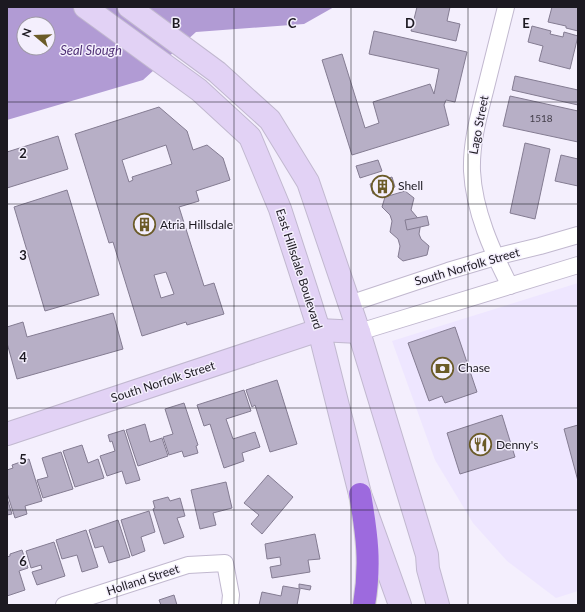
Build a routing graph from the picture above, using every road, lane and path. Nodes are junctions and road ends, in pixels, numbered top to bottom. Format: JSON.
{"nodes":[{"id":1,"x":85,"y":7,"type":"edge"},
{"id":2,"x":129,"y":7,"type":"edge"},
{"id":3,"x":506,"y":7,"type":"edge"},
{"id":4,"x":578,"y":234,"type":"edge"},
{"id":5,"x":495,"y":257,"type":"junction"},
{"id":6,"x":578,"y":265,"type":"edge"},
{"id":7,"x":510,"y":286,"type":"junction"},
{"id":8,"x":349,"y":304,"type":"junction"},
{"id":9,"x":319,"y":330,"type":"junction"},
{"id":10,"x":359,"y":332,"type":"junction"},
{"id":11,"x":7,"y":434,"type":"edge"},
{"id":12,"x":360,"y":494,"type":"junction"},
{"id":13,"x":64,"y":605,"type":"edge"},
{"id":14,"x":230,"y":605,"type":"edge"},
{"id":15,"x":364,"y":605,"type":"edge"},
{"id":16,"x":400,"y":605,"type":"edge"},
{"id":17,"x":438,"y":605,"type":"edge"}],
"edges":[{"from":1,"to":9,"type":"main road","name":"East Hillsdale Boulevard"},
{"from":2,"to":8,"type":"main road"},
{"from":3,"to":5,"type":"street","name":"Lago Street"},
{"from":4,"to":5,"type":"street","name":"South Norfolk Street"},
{"from":5,"to":7,"type":"street","name":"Lago Street"},
{"from":5,"to":8,"type":"street","name":"South Norfolk Street"},
{"from":6,"to":7,"type":"street","name":"South Norfolk Street"},
{"from":7,"to":10,"type":"street","name":"South Norfolk Street"},
{"from":8,"to":9,"type":"main road","name":"South Norfolk Street"},
{"from":8,"to":10,"type":"main road"},
{"from":9,"to":10,"type":"main road","name":"South Norfolk Street"},
{"from":9,"to":11,"type":"main road","name":"South Norfolk Street"},
{"from":9,"to":12,"type":"main road","name":"East Hillsdale Boulevard"},
{"from":10,"to":17,"type":"main road"},
{"from":12,"to":15,"type":"highway"},
{"from":12,"to":16,"type":"main road","name":"East Hillsdale Boulevard"},
{"from":13,"to":14,"type":"street","name":"Holland Street"}]}
